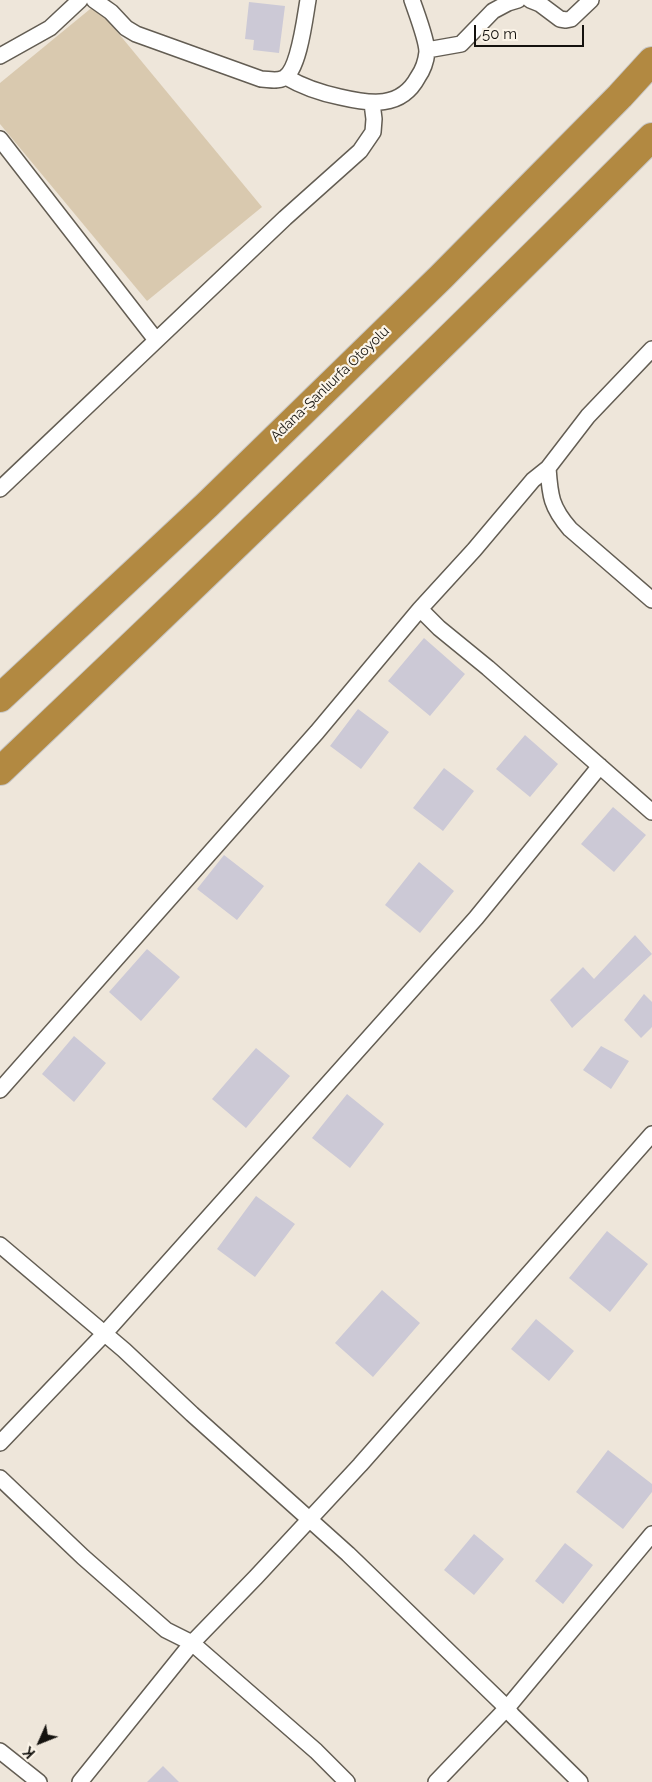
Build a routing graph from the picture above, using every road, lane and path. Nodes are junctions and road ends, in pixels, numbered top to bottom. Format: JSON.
{"nodes":[{"id":1,"x":80,"y":0,"type":"edge"},
{"id":2,"x":94,"y":0,"type":"edge"},
{"id":3,"x":308,"y":0,"type":"edge"},
{"id":4,"x":412,"y":0,"type":"edge"},
{"id":5,"x":518,"y":0,"type":"edge"},
{"id":6,"x":530,"y":0,"type":"edge"},
{"id":7,"x":590,"y":0,"type":"edge"},
{"id":8,"x":427,"y":50,"type":"junction"},
{"id":9,"x":0,"y":56,"type":"edge"},
{"id":10,"x":652,"y":61,"type":"edge"},
{"id":11,"x":286,"y":77,"type":"junction"},
{"id":12,"x":372,"y":104,"type":"junction"},
{"id":13,"x":652,"y":137,"type":"edge"},
{"id":14,"x":0,"y":139,"type":"edge"},
{"id":15,"x":156,"y":340,"type":"junction"},
{"id":16,"x":652,"y":349,"type":"edge"},
{"id":17,"x":548,"y":468,"type":"junction"},
{"id":18,"x":0,"y":489,"type":"edge"},
{"id":19,"x":652,"y":600,"type":"edge"},
{"id":20,"x":420,"y":609,"type":"junction"},
{"id":21,"x":0,"y":698,"type":"edge"},
{"id":22,"x":600,"y":766,"type":"junction"},
{"id":23,"x":0,"y":771,"type":"edge"},
{"id":24,"x":652,"y":812,"type":"edge"},
{"id":25,"x":0,"y":1090,"type":"edge"},
{"id":26,"x":652,"y":1134,"type":"edge"},
{"id":27,"x":0,"y":1245,"type":"edge"},
{"id":28,"x":105,"y":1334,"type":"junction"},
{"id":29,"x":0,"y":1443,"type":"edge"},
{"id":30,"x":0,"y":1478,"type":"edge"},
{"id":31,"x":309,"y":1519,"type":"junction"},
{"id":32,"x":652,"y":1534,"type":"edge"},
{"id":33,"x":192,"y":1644,"type":"junction"},
{"id":34,"x":507,"y":1708,"type":"junction"},
{"id":35,"x":0,"y":1751,"type":"edge"},
{"id":36,"x":39,"y":1782,"type":"edge"},
{"id":37,"x":80,"y":1782,"type":"edge"},
{"id":38,"x":346,"y":1782,"type":"edge"},
{"id":39,"x":436,"y":1782,"type":"edge"},
{"id":40,"x":580,"y":1782,"type":"edge"}],
"edges":[{"from":1,"to":9,"type":"street"},
{"from":2,"to":11,"type":"street"},
{"from":3,"to":11,"type":"street"},
{"from":4,"to":8,"type":"street"},
{"from":5,"to":8,"type":"street"},
{"from":6,"to":7,"type":"street"},
{"from":8,"to":12,"type":"street"},
{"from":10,"to":21,"type":"highway","name":"Adana-Şanlıurfa Otoyolu"},
{"from":11,"to":12,"type":"street"},
{"from":12,"to":15,"type":"street"},
{"from":13,"to":23,"type":"highway"},
{"from":14,"to":15,"type":"street"},
{"from":15,"to":18,"type":"street"},
{"from":16,"to":17,"type":"street"},
{"from":17,"to":19,"type":"street"},
{"from":17,"to":20,"type":"street"},
{"from":20,"to":22,"type":"street"},
{"from":20,"to":25,"type":"street"},
{"from":22,"to":24,"type":"street"},
{"from":22,"to":28,"type":"street"},
{"from":26,"to":31,"type":"street"},
{"from":27,"to":28,"type":"street"},
{"from":28,"to":29,"type":"street"},
{"from":28,"to":31,"type":"street"},
{"from":30,"to":33,"type":"street"},
{"from":31,"to":33,"type":"street"},
{"from":31,"to":34,"type":"street"},
{"from":32,"to":34,"type":"street"},
{"from":33,"to":37,"type":"street"},
{"from":33,"to":38,"type":"street"},
{"from":34,"to":39,"type":"street"},
{"from":34,"to":40,"type":"street"},
{"from":35,"to":36,"type":"street"}]}
